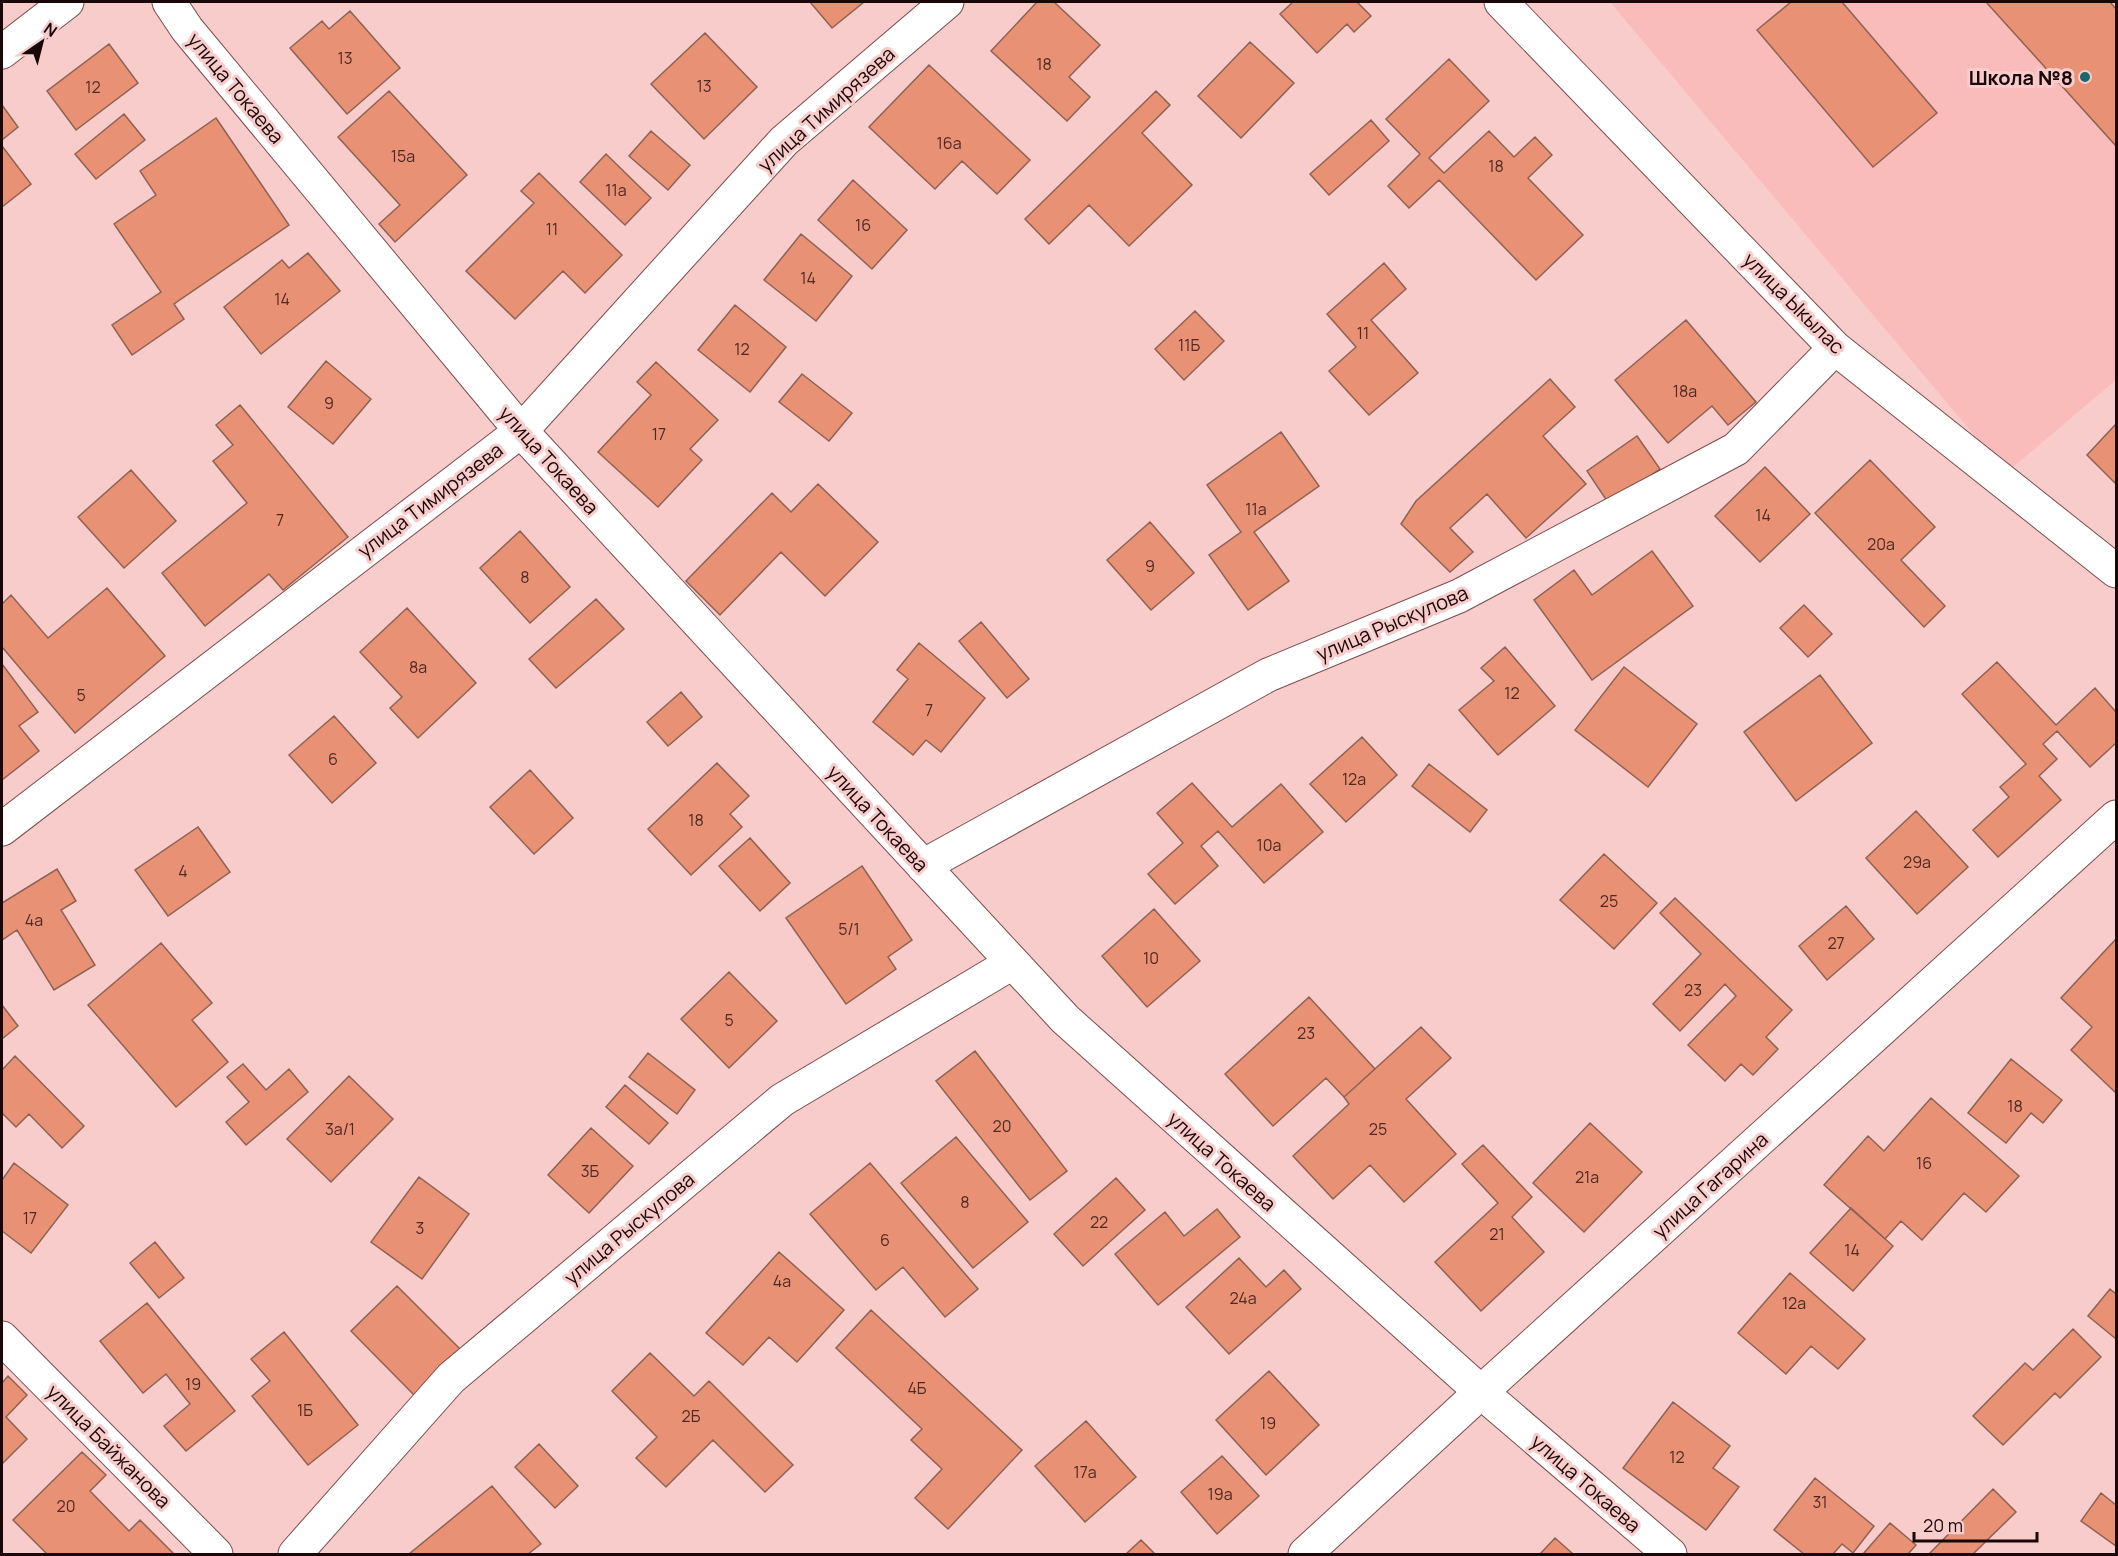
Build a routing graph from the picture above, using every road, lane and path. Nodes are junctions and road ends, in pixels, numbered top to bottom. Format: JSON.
{"nodes":[{"id":1,"x":67,"y":2,"type":"edge"},
{"id":2,"x":169,"y":2,"type":"edge"},
{"id":3,"x":947,"y":2,"type":"edge"},
{"id":4,"x":1500,"y":2,"type":"edge"},
{"id":5,"x":2,"y":52,"type":"edge"},
{"id":6,"x":1835,"y":348,"type":"junction"},
{"id":7,"x":521,"y":431,"type":"junction"},
{"id":8,"x":2116,"y":572,"type":"edge"},
{"id":9,"x":2116,"y":817,"type":"edge"},
{"id":10,"x":2,"y":829,"type":"edge"},
{"id":11,"x":923,"y":866,"type":"junction"},
{"id":12,"x":1012,"y":963,"type":"junction"},
{"id":13,"x":2,"y":1338,"type":"edge"},
{"id":14,"x":1481,"y":1392,"type":"junction"},
{"id":15,"x":216,"y":1554,"type":"edge"},
{"id":16,"x":295,"y":1554,"type":"edge"},
{"id":17,"x":1305,"y":1554,"type":"edge"},
{"id":18,"x":1670,"y":1554,"type":"edge"}],
"edges":[{"from":1,"to":5,"type":"street"},
{"from":2,"to":7,"type":"street","name":"улица Токаева"},
{"from":3,"to":7,"type":"street","name":"улица Тимирязева"},
{"from":4,"to":6,"type":"street","name":"улица Ыкылас"},
{"from":6,"to":8,"type":"street","name":"улица Ыкылас"},
{"from":6,"to":11,"type":"street","name":"улица Рыскулова"},
{"from":7,"to":10,"type":"street","name":"улица Тимирязева"},
{"from":7,"to":11,"type":"street","name":"улица Токаева"},
{"from":9,"to":14,"type":"street","name":"улица Гагарина"},
{"from":11,"to":12,"type":"street","name":"улица Токаева"},
{"from":12,"to":14,"type":"street","name":"улица Токаева"},
{"from":12,"to":16,"type":"street","name":"улица Рыскулова"},
{"from":13,"to":15,"type":"street","name":"улица Байжанова"},
{"from":14,"to":17,"type":"street","name":"улица Гагарина"},
{"from":14,"to":18,"type":"street","name":"улица Токаева"}]}
